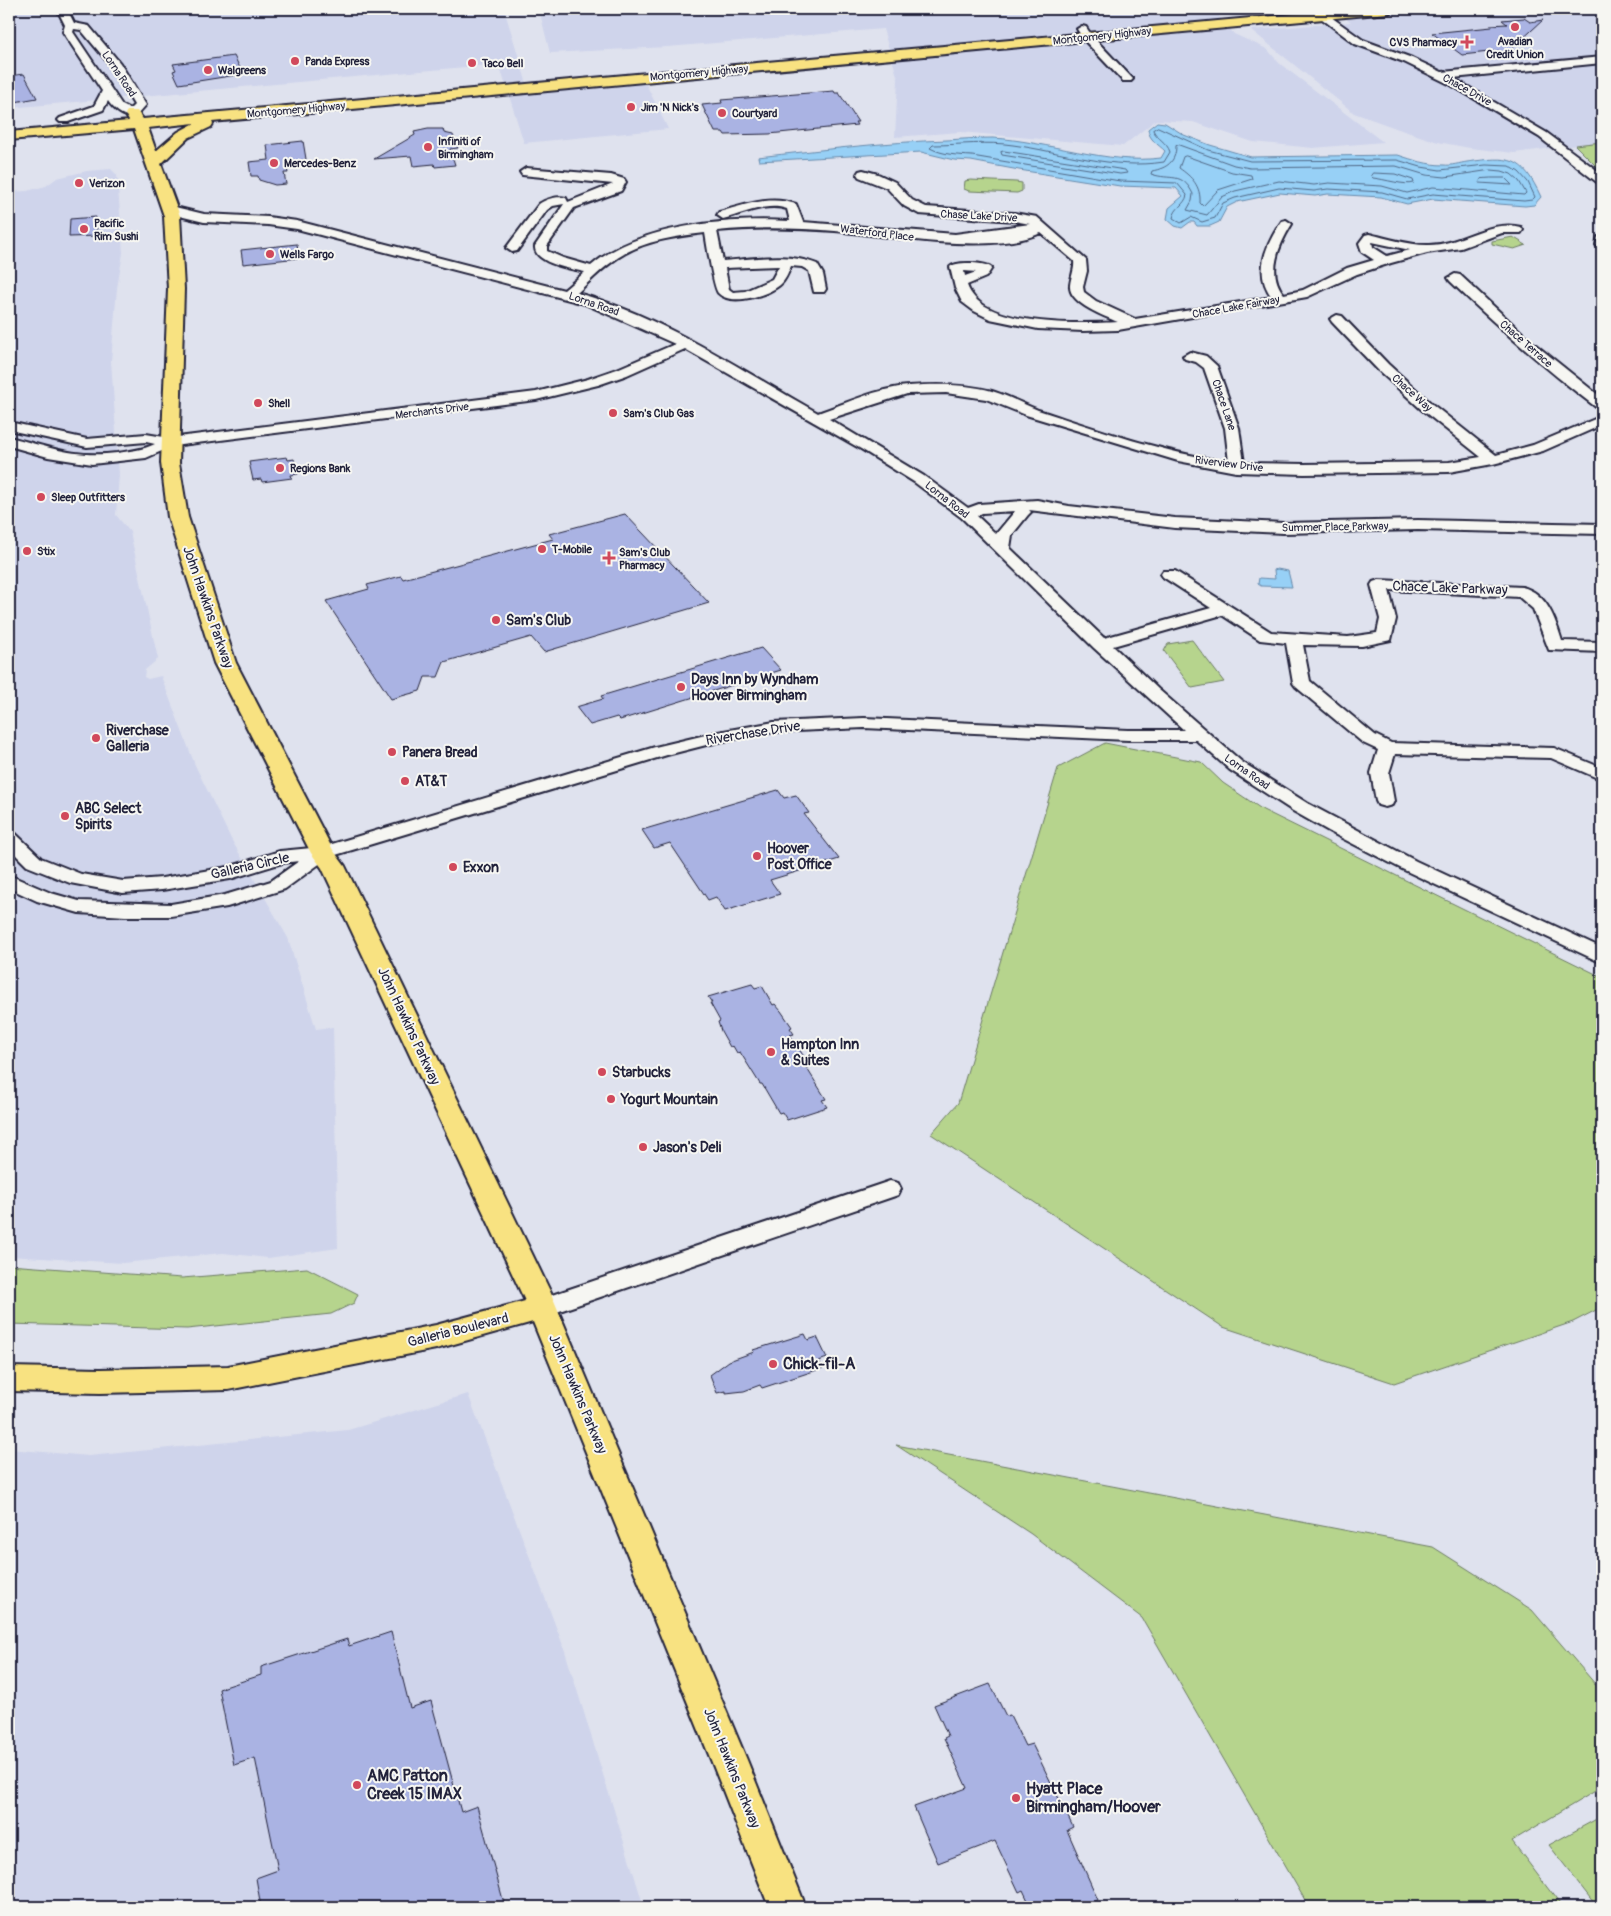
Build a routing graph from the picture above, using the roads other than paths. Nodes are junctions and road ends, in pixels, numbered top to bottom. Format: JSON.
{"nodes":[{"id":1,"x":62,"y":9,"type":"edge"},
{"id":2,"x":1295,"y":9,"type":"edge"},
{"id":3,"x":1389,"y":9,"type":"edge"},
{"id":4,"x":1319,"y":12,"type":"edge"},
{"id":5,"x":70,"y":25,"type":"junction"},
{"id":6,"x":1085,"y":34,"type":"junction"},
{"id":7,"x":1602,"y":60,"type":"edge"},
{"id":8,"x":1440,"y":76,"type":"junction"},
{"id":9,"x":1127,"y":79,"type":"dead end"},
{"id":10,"x":108,"y":92,"type":"junction"},
{"id":11,"x":240,"y":115,"type":"junction"},
{"id":12,"x":136,"y":119,"type":"junction"},
{"id":13,"x":64,"y":120,"type":"junction"},
{"id":14,"x":9,"y":126,"type":"edge"},
{"id":15,"x":9,"y":136,"type":"edge"},
{"id":16,"x":153,"y":164,"type":"junction"},
{"id":17,"x":526,"y":172,"type":"dead end"},
{"id":18,"x":863,"y":174,"type":"dead end"},
{"id":19,"x":562,"y":175,"type":"junction"},
{"id":20,"x":1602,"y":180,"type":"edge"},
{"id":21,"x":566,"y":203,"type":"junction"},
{"id":22,"x":171,"y":210,"type":"junction"},
{"id":23,"x":723,"y":215,"type":"dead end"},
{"id":24,"x":204,"y":218,"type":"junction"},
{"id":25,"x":798,"y":224,"type":"junction"},
{"id":26,"x":1286,"y":224,"type":"dead end"},
{"id":27,"x":1043,"y":227,"type":"junction"},
{"id":28,"x":710,"y":228,"type":"junction"},
{"id":29,"x":1517,"y":230,"type":"dead end"},
{"id":30,"x":174,"y":235,"type":"junction"},
{"id":31,"x":522,"y":235,"type":"junction"},
{"id":32,"x":546,"y":237,"type":"junction"},
{"id":33,"x":1602,"y":240,"type":"edge"},
{"id":34,"x":1602,"y":246,"type":"edge"},
{"id":35,"x":512,"y":248,"type":"dead end"},
{"id":36,"x":1426,"y":249,"type":"junction"},
{"id":37,"x":1386,"y":260,"type":"junction"},
{"id":38,"x":787,"y":262,"type":"junction"},
{"id":39,"x":718,"y":265,"type":"junction"},
{"id":40,"x":593,"y":270,"type":"junction"},
{"id":41,"x":1455,"y":278,"type":"dead end"},
{"id":42,"x":960,"y":283,"type":"dead end"},
{"id":43,"x":819,"y":289,"type":"dead end"},
{"id":44,"x":567,"y":295,"type":"junction"},
{"id":45,"x":1282,"y":299,"type":"junction"},
{"id":46,"x":1337,"y":319,"type":"dead end"},
{"id":47,"x":1136,"y":324,"type":"junction"},
{"id":48,"x":686,"y":344,"type":"junction"},
{"id":49,"x":1190,"y":356,"type":"dead end"},
{"id":50,"x":859,"y":403,"type":"junction"},
{"id":51,"x":1602,"y":405,"type":"edge"},
{"id":52,"x":817,"y":418,"type":"junction"},
{"id":53,"x":1602,"y":420,"type":"edge"},
{"id":54,"x":9,"y":426,"type":"edge"},
{"id":55,"x":851,"y":438,"type":"junction"},
{"id":56,"x":9,"y":441,"type":"edge"},
{"id":57,"x":170,"y":442,"type":"junction"},
{"id":58,"x":1493,"y":460,"type":"junction"},
{"id":59,"x":1236,"y":467,"type":"junction"},
{"id":60,"x":1069,"y":511,"type":"junction"},
{"id":61,"x":1023,"y":512,"type":"junction"},
{"id":62,"x":967,"y":515,"type":"junction"},
{"id":63,"x":1602,"y":529,"type":"edge"},
{"id":64,"x":1002,"y":548,"type":"junction"},
{"id":65,"x":1169,"y":574,"type":"dead end"},
{"id":66,"x":1222,"y":610,"type":"junction"},
{"id":67,"x":1293,"y":639,"type":"junction"},
{"id":68,"x":1100,"y":644,"type":"junction"},
{"id":69,"x":1602,"y":647,"type":"edge"},
{"id":70,"x":1199,"y":735,"type":"junction"},
{"id":71,"x":1388,"y":748,"type":"junction"},
{"id":72,"x":1602,"y":775,"type":"edge"},
{"id":73,"x":1384,"y":800,"type":"dead end"},
{"id":74,"x":9,"y":838,"type":"edge"},
{"id":75,"x":323,"y":853,"type":"junction"},
{"id":76,"x":9,"y":881,"type":"edge"},
{"id":77,"x":1602,"y":956,"type":"edge"},
{"id":78,"x":890,"y":1189,"type":"dead end"},
{"id":79,"x":542,"y":1308,"type":"junction"},
{"id":80,"x":9,"y":1379,"type":"edge"},
{"id":81,"x":787,"y":1907,"type":"edge"}],
"edges":[{"from":1,"to":5,"type":"street","name":"Lorna Road"},
{"from":2,"to":6,"type":"main road","name":"Montgomery Highway"},
{"from":3,"to":4,"type":"main road","name":"Montgomery Highway"},
{"from":4,"to":6,"type":"main road","name":"Montgomery Highway"},
{"from":4,"to":8,"type":"street","name":"Chace Drive"},
{"from":5,"to":10,"type":"street","name":"Lorna Road"},
{"from":5,"to":12,"type":"street","name":"Lorna Road"},
{"from":6,"to":9,"type":"street"},
{"from":6,"to":11,"type":"main road","name":"Montgomery Highway"},
{"from":6,"to":12,"type":"main road","name":"Montgomery Highway"},
{"from":7,"to":8,"type":"street"},
{"from":8,"to":20,"type":"street","name":"Chace Drive"},
{"from":10,"to":12,"type":"street","name":"Lorna Road"},
{"from":10,"to":13,"type":"street"},
{"from":11,"to":12,"type":"main road","name":"Montgomery Highway"},
{"from":11,"to":16,"type":"main road"},
{"from":12,"to":13,"type":"main road","name":"Montgomery Highway"},
{"from":12,"to":15,"type":"main road","name":"Montgomery Highway"},
{"from":12,"to":16,"type":"main road","name":"John Hawkins Parkway"},
{"from":13,"to":14,"type":"main road","name":"Montgomery Highway"},
{"from":16,"to":22,"type":"main road","name":"John Hawkins Parkway"},
{"from":17,"to":19,"type":"street"},
{"from":18,"to":27,"type":"street","name":"Chase Lake Drive"},
{"from":19,"to":21,"type":"street"},
{"from":19,"to":21,"type":"street"},
{"from":21,"to":31,"type":"street"},
{"from":21,"to":32,"type":"street"},
{"from":22,"to":24,"type":"street","name":"Lorna Road"},
{"from":22,"to":30,"type":"main road","name":"John Hawkins Parkway"},
{"from":23,"to":25,"type":"street"},
{"from":24,"to":30,"type":"street"},
{"from":24,"to":44,"type":"street","name":"Lorna Road"},
{"from":25,"to":27,"type":"street","name":"Waterford Place"},
{"from":25,"to":28,"type":"street","name":"Waterford Place"},
{"from":26,"to":45,"type":"street"},
{"from":27,"to":47,"type":"street","name":"Chase Lake Drive"},
{"from":28,"to":39,"type":"street"},
{"from":28,"to":40,"type":"street","name":"Waterford Place"},
{"from":29,"to":36,"type":"street","name":"Chace Lake Fairway"},
{"from":30,"to":57,"type":"main road","name":"John Hawkins Parkway"},
{"from":31,"to":32,"type":"street"},
{"from":31,"to":35,"type":"street"},
{"from":32,"to":40,"type":"street"},
{"from":33,"to":34,"type":"street"},
{"from":36,"to":37,"type":"street","name":"Chace Lake Fairway"},
{"from":36,"to":37,"type":"street"},
{"from":37,"to":45,"type":"street","name":"Chace Lake Fairway"},
{"from":38,"to":39,"type":"street"},
{"from":38,"to":39,"type":"street"},
{"from":38,"to":43,"type":"street"},
{"from":40,"to":44,"type":"street","name":"Waterford Place"},
{"from":41,"to":51,"type":"street","name":"Chace Terrace"},
{"from":42,"to":47,"type":"street","name":"Chace Lake Fairway"},
{"from":44,"to":48,"type":"street","name":"Lorna Road"},
{"from":45,"to":47,"type":"street","name":"Chace Lake Fairway"},
{"from":46,"to":58,"type":"street","name":"Chace Way"},
{"from":48,"to":52,"type":"street","name":"Lorna Road"},
{"from":48,"to":57,"type":"street","name":"Merchants Drive"},
{"from":49,"to":59,"type":"street","name":"Chace Lane"},
{"from":50,"to":52,"type":"street","name":"Riverview Drive"},
{"from":50,"to":55,"type":"street"},
{"from":50,"to":59,"type":"street","name":"Riverview Drive"},
{"from":52,"to":55,"type":"street","name":"Lorna Road"},
{"from":53,"to":58,"type":"street","name":"Riverview Drive"},
{"from":54,"to":57,"type":"street"},
{"from":55,"to":62,"type":"street","name":"Lorna Road"},
{"from":56,"to":57,"type":"street"},
{"from":57,"to":75,"type":"main road","name":"John Hawkins Parkway"},
{"from":58,"to":59,"type":"street","name":"Riverview Drive"},
{"from":60,"to":61,"type":"street","name":"Summer Place Parkway"},
{"from":60,"to":62,"type":"street","name":"Summer Place Parkway"},
{"from":60,"to":63,"type":"street","name":"Summer Place Parkway"},
{"from":61,"to":62,"type":"street","name":"Summer Place Parkway"},
{"from":61,"to":64,"type":"street"},
{"from":62,"to":64,"type":"street","name":"Lorna Road"},
{"from":64,"to":68,"type":"street","name":"Lorna Road"},
{"from":65,"to":66,"type":"street","name":"Chace Lake Parkway"},
{"from":66,"to":67,"type":"street","name":"Chace Lake Parkway"},
{"from":66,"to":68,"type":"street"},
{"from":67,"to":69,"type":"street","name":"Chace Lake Parkway"},
{"from":67,"to":71,"type":"street"},
{"from":68,"to":70,"type":"street","name":"Lorna Road"},
{"from":70,"to":75,"type":"street","name":"Riverchase Drive"},
{"from":70,"to":77,"type":"street","name":"Lorna Road"},
{"from":71,"to":72,"type":"street"},
{"from":71,"to":73,"type":"street"},
{"from":74,"to":75,"type":"street","name":"Galleria Circle"},
{"from":75,"to":76,"type":"street","name":"Galleria Circle"},
{"from":75,"to":79,"type":"main road","name":"John Hawkins Parkway"},
{"from":78,"to":79,"type":"street","name":"Galleria Boulevard"},
{"from":79,"to":80,"type":"main road","name":"Galleria Boulevard"},
{"from":79,"to":81,"type":"main road","name":"John Hawkins Parkway"}]}
